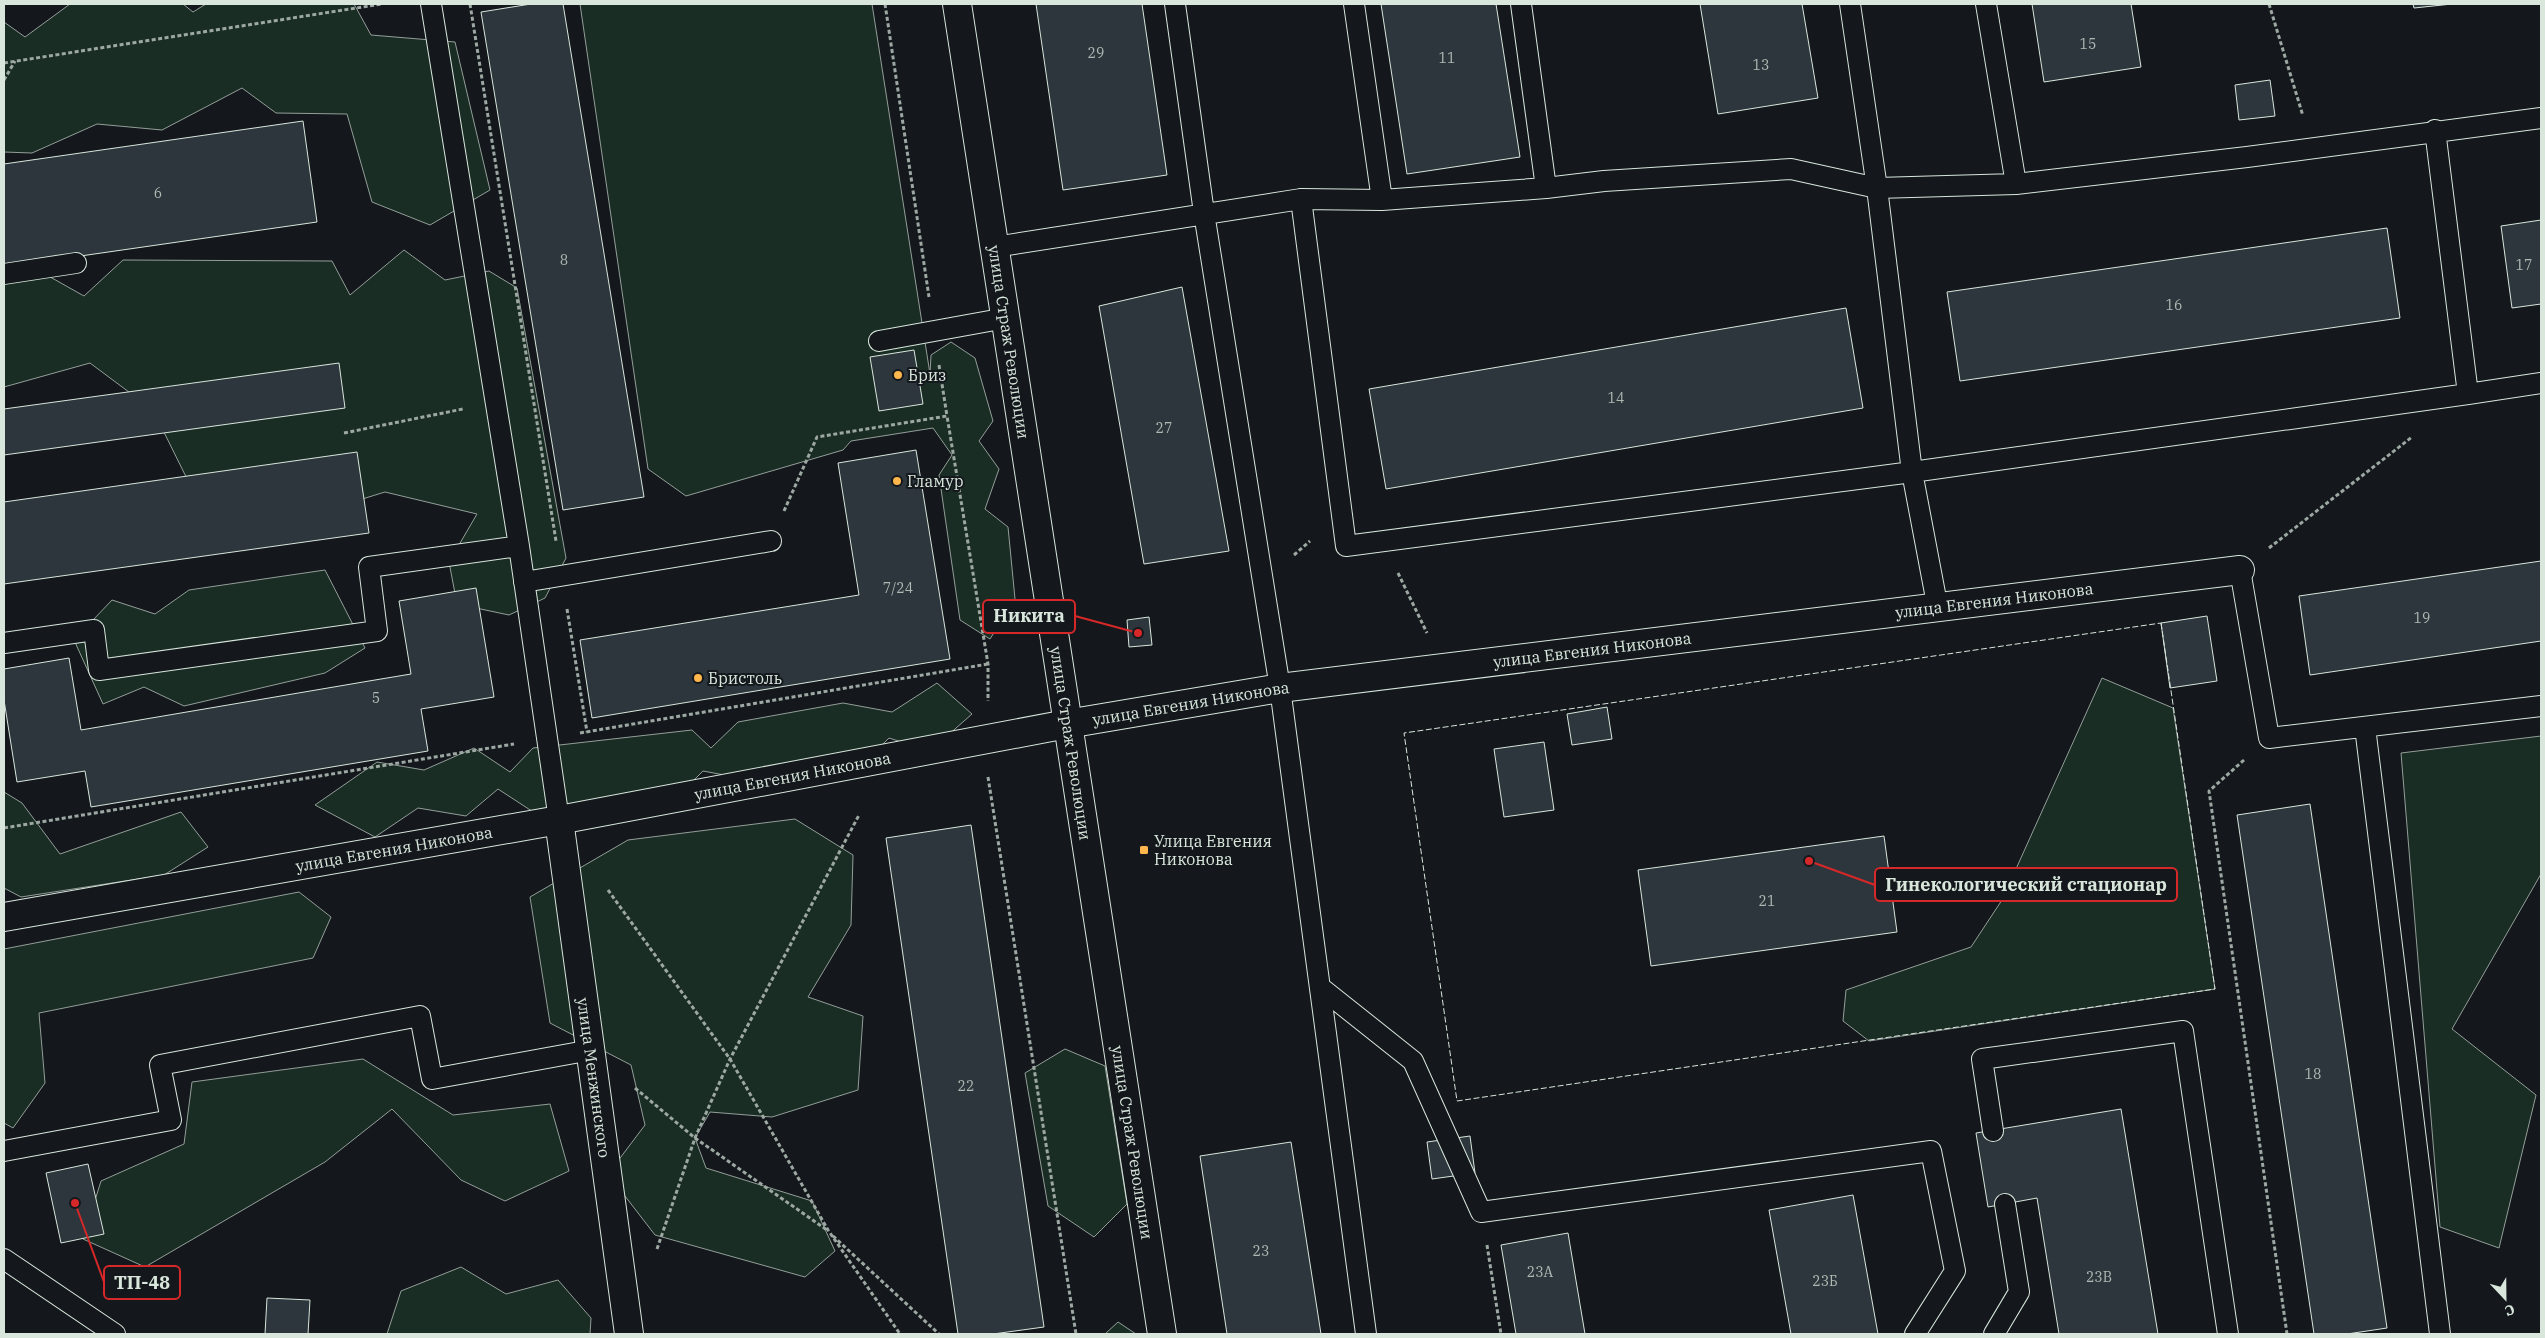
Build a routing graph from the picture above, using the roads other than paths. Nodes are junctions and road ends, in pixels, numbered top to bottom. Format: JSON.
{"nodes":[{"id":1,"x":431,"y":4,"type":"edge"},
{"id":2,"x":957,"y":4,"type":"edge"},
{"id":3,"x":1175,"y":4,"type":"edge"},
{"id":4,"x":1354,"y":4,"type":"edge"},
{"id":5,"x":1521,"y":4,"type":"edge"},
{"id":6,"x":1850,"y":4,"type":"edge"},
{"id":7,"x":1986,"y":4,"type":"edge"},
{"id":8,"x":2541,"y":118,"type":"edge"},
{"id":9,"x":2436,"y":130,"type":"junction"},
{"id":10,"x":2016,"y":184,"type":"junction"},
{"id":11,"x":1546,"y":188,"type":"junction"},
{"id":12,"x":1877,"y":188,"type":"junction"},
{"id":13,"x":1301,"y":199,"type":"junction"},
{"id":14,"x":1382,"y":200,"type":"junction"},
{"id":15,"x":1204,"y":214,"type":"junction"},
{"id":16,"x":995,"y":247,"type":"junction"},
{"id":17,"x":76,"y":263,"type":"dead end"},
{"id":18,"x":4,"y":274,"type":"edge"},
{"id":19,"x":1006,"y":318,"type":"junction"},
{"id":20,"x":879,"y":341,"type":"dead end"},
{"id":21,"x":2541,"y":383,"type":"edge"},
{"id":22,"x":2468,"y":394,"type":"junction"},
{"id":23,"x":1912,"y":472,"type":"junction"},
{"id":24,"x":771,"y":541,"type":"road end"},
{"id":25,"x":519,"y":546,"type":"junction"},
{"id":26,"x":2240,"y":570,"type":"joint"},
{"id":27,"x":524,"y":582,"type":"junction"},
{"id":28,"x":1938,"y":609,"type":"junction"},
{"id":29,"x":4,"y":643,"type":"edge"},
{"id":30,"x":1280,"y":688,"type":"junction"},
{"id":31,"x":2541,"y":706,"type":"edge"},
{"id":32,"x":1067,"y":724,"type":"junction"},
{"id":33,"x":2365,"y":727,"type":"junction"},
{"id":34,"x":559,"y":820,"type":"junction"},
{"id":35,"x":4,"y":918,"type":"edge"},
{"id":36,"x":1320,"y":987,"type":"junction"},
{"id":37,"x":591,"y":1050,"type":"junction"},
{"id":38,"x":1994,"y":1131,"type":"dead end"},
{"id":39,"x":4,"y":1151,"type":"edge"},
{"id":40,"x":2005,"y":1204,"type":"dead end"},
{"id":41,"x":4,"y":1258,"type":"edge"},
{"id":42,"x":115,"y":1334,"type":"edge"},
{"id":43,"x":630,"y":1334,"type":"edge"},
{"id":44,"x":1162,"y":1334,"type":"edge"},
{"id":45,"x":1366,"y":1334,"type":"edge"},
{"id":46,"x":1915,"y":1334,"type":"edge"},
{"id":47,"x":1994,"y":1334,"type":"edge"},
{"id":48,"x":2228,"y":1334,"type":"edge"},
{"id":49,"x":2440,"y":1334,"type":"edge"}],
"edges":[{"from":1,"to":25,"type":"lane"},
{"from":2,"to":16,"type":"street","name":"улица Страж Революции"},
{"from":3,"to":15,"type":"lane"},
{"from":4,"to":14,"type":"lane"},
{"from":5,"to":11,"type":"lane"},
{"from":6,"to":12,"type":"lane"},
{"from":7,"to":10,"type":"lane"},
{"from":8,"to":9,"type":"lane"},
{"from":9,"to":10,"type":"lane"},
{"from":9,"to":22,"type":"lane"},
{"from":10,"to":12,"type":"lane"},
{"from":11,"to":12,"type":"lane"},
{"from":11,"to":14,"type":"lane"},
{"from":12,"to":23,"type":"lane"},
{"from":13,"to":14,"type":"lane"},
{"from":13,"to":15,"type":"lane"},
{"from":13,"to":23,"type":"lane"},
{"from":15,"to":16,"type":"lane"},
{"from":15,"to":30,"type":"lane"},
{"from":16,"to":19,"type":"street","name":"улица Страж Революции"},
{"from":17,"to":18,"type":"lane"},
{"from":19,"to":20,"type":"lane"},
{"from":19,"to":32,"type":"street","name":"улица Страж Революции"},
{"from":21,"to":22,"type":"lane"},
{"from":22,"to":23,"type":"lane"},
{"from":23,"to":28,"type":"lane"},
{"from":24,"to":27,"type":"lane"},
{"from":25,"to":27,"type":"lane"},
{"from":25,"to":29,"type":"lane"},
{"from":26,"to":28,"type":"street","name":"улица Евгения Никонова"},
{"from":26,"to":33,"type":"lane"},
{"from":27,"to":34,"type":"lane"},
{"from":28,"to":30,"type":"street","name":"улица Евгения Никонова"},
{"from":30,"to":32,"type":"street","name":"улица Евгения Никонова"},
{"from":30,"to":36,"type":"lane"},
{"from":31,"to":33,"type":"lane"},
{"from":32,"to":34,"type":"street","name":"улица Евгения Никонова"},
{"from":32,"to":44,"type":"street","name":"улица Страж Революции"},
{"from":33,"to":49,"type":"lane"},
{"from":34,"to":35,"type":"street","name":"улица Евгения Никонова"},
{"from":34,"to":37,"type":"street","name":"улица Менжинского"},
{"from":36,"to":45,"type":"lane"},
{"from":36,"to":46,"type":"lane"},
{"from":37,"to":39,"type":"lane"},
{"from":37,"to":43,"type":"street","name":"улица Менжинского"},
{"from":38,"to":48,"type":"lane"},
{"from":40,"to":47,"type":"lane"},
{"from":41,"to":42,"type":"lane"}]}
